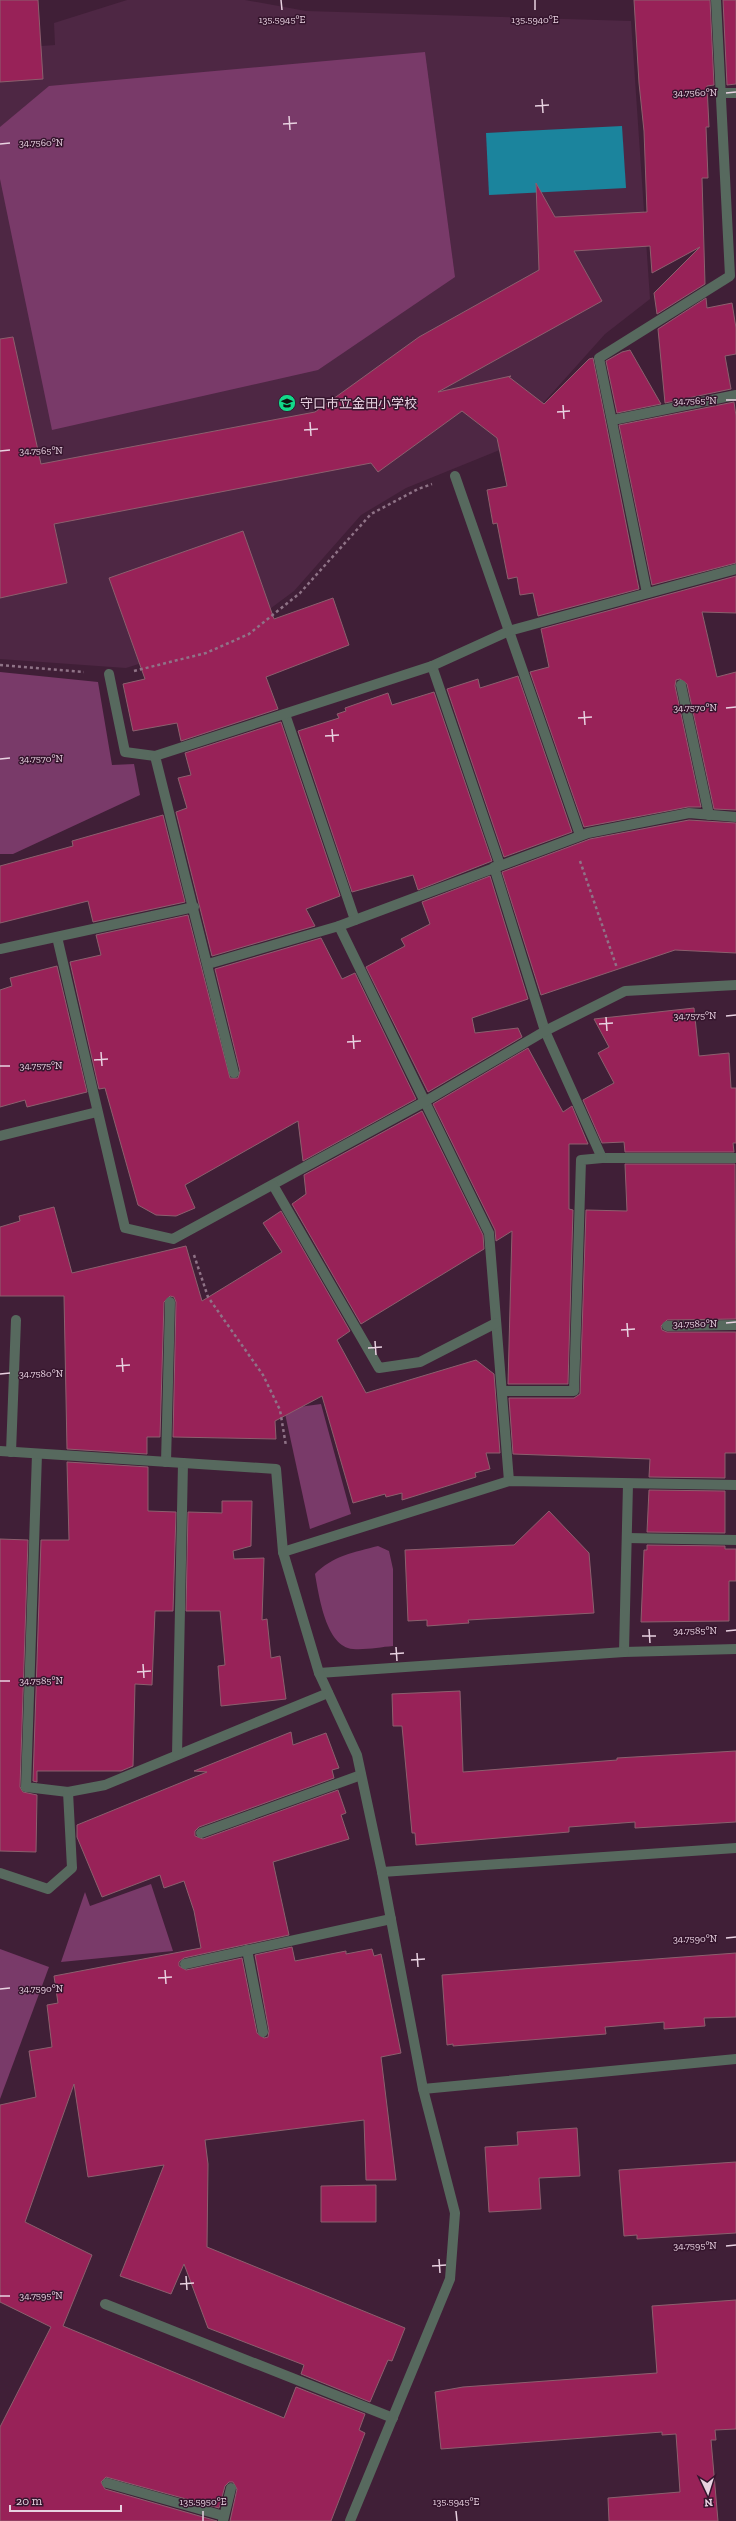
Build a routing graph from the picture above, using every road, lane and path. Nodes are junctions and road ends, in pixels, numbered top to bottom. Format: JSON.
{"nodes":[{"id":1,"x":716,"y":0,"type":"edge"},
{"id":2,"x":721,"y":93,"type":"junction"},
{"id":3,"x":736,"y":93,"type":"edge"},
{"id":4,"x":733,"y":277,"type":"edge"},
{"id":5,"x":736,"y":395,"type":"edge"},
{"id":6,"x":613,"y":420,"type":"junction"},
{"id":7,"x":455,"y":476,"type":"joint"},
{"id":8,"x":736,"y":569,"type":"edge"},
{"id":9,"x":647,"y":593,"type":"junction"},
{"id":10,"x":509,"y":631,"type":"junction"},
{"id":11,"x":0,"y":665,"type":"edge"},
{"id":12,"x":432,"y":666,"type":"junction"},
{"id":13,"x":109,"y":674,"type":"junction"},
{"id":14,"x":681,"y":685,"type":"dead end"},
{"id":15,"x":285,"y":714,"type":"junction"},
{"id":16,"x":155,"y":756,"type":"junction"},
{"id":17,"x":709,"y":815,"type":"junction"},
{"id":18,"x":736,"y":818,"type":"edge"},
{"id":19,"x":576,"y":837,"type":"junction"},
{"id":20,"x":497,"y":866,"type":"junction"},
{"id":21,"x":194,"y":907,"type":"junction"},
{"id":22,"x":355,"y":920,"type":"junction"},
{"id":23,"x":339,"y":926,"type":"junction"},
{"id":24,"x":57,"y":937,"type":"junction"},
{"id":25,"x":0,"y":949,"type":"edge"},
{"id":26,"x":208,"y":964,"type":"junction"},
{"id":27,"x":736,"y":985,"type":"edge"},
{"id":28,"x":625,"y":991,"type":"junction"},
{"id":29,"x":545,"y":1031,"type":"junction"},
{"id":30,"x":234,"y":1073,"type":"dead end"},
{"id":31,"x":424,"y":1102,"type":"junction"},
{"id":32,"x":97,"y":1112,"type":"junction"},
{"id":33,"x":0,"y":1136,"type":"edge"},
{"id":34,"x":602,"y":1158,"type":"junction"},
{"id":35,"x":736,"y":1158,"type":"edge"},
{"id":36,"x":273,"y":1185,"type":"junction"},
{"id":37,"x":187,"y":1232,"type":"junction"},
{"id":38,"x":170,"y":1302,"type":"dead end"},
{"id":39,"x":16,"y":1320,"type":"dead end"},
{"id":40,"x":496,"y":1323,"type":"junction"},
{"id":41,"x":736,"y":1325,"type":"edge"},
{"id":42,"x":666,"y":1326,"type":"dead end"},
{"id":43,"x":502,"y":1391,"type":"junction"},
{"id":44,"x":0,"y":1451,"type":"edge"},
{"id":45,"x":11,"y":1452,"type":"junction"},
{"id":46,"x":37,"y":1454,"type":"junction"},
{"id":47,"x":166,"y":1462,"type":"junction"},
{"id":48,"x":183,"y":1463,"type":"junction"},
{"id":49,"x":276,"y":1469,"type":"junction"},
{"id":50,"x":509,"y":1481,"type":"junction"},
{"id":51,"x":628,"y":1484,"type":"junction"},
{"id":52,"x":736,"y":1485,"type":"edge"},
{"id":53,"x":626,"y":1538,"type":"junction"},
{"id":54,"x":736,"y":1540,"type":"edge"},
{"id":55,"x":283,"y":1552,"type":"junction"},
{"id":56,"x":736,"y":1648,"type":"edge"},
{"id":57,"x":624,"y":1652,"type":"junction"},
{"id":58,"x":319,"y":1673,"type":"junction"},
{"id":59,"x":328,"y":1693,"type":"junction"},
{"id":60,"x":177,"y":1755,"type":"junction"},
{"id":61,"x":361,"y":1776,"type":"junction"},
{"id":62,"x":68,"y":1792,"type":"junction"},
{"id":63,"x":201,"y":1833,"type":"dead end"},
{"id":64,"x":736,"y":1848,"type":"edge"},
{"id":65,"x":382,"y":1872,"type":"junction"},
{"id":66,"x":0,"y":1873,"type":"edge"},
{"id":67,"x":391,"y":1919,"type":"junction"},
{"id":68,"x":247,"y":1950,"type":"junction"},
{"id":69,"x":185,"y":1964,"type":"dead end"},
{"id":70,"x":263,"y":2032,"type":"dead end"},
{"id":71,"x":736,"y":2059,"type":"edge"},
{"id":72,"x":423,"y":2088,"type":"junction"},
{"id":73,"x":105,"y":2304,"type":"dead end"},
{"id":74,"x":393,"y":2418,"type":"junction"},
{"id":75,"x":107,"y":2483,"type":"dead end"},
{"id":76,"x":231,"y":2488,"type":"dead end"},
{"id":77,"x":224,"y":2518,"type":"edge"},
{"id":78,"x":350,"y":2521,"type":"edge"}],
"edges":[{"from":1,"to":2,"type":"street"},
{"from":2,"to":3,"type":"street"},
{"from":2,"to":4,"type":"street"},
{"from":4,"to":6,"type":"street"},
{"from":5,"to":6,"type":"street"},
{"from":6,"to":9,"type":"street"},
{"from":7,"to":10,"type":"street"},
{"from":7,"to":13,"type":"path"},
{"from":8,"to":9,"type":"street"},
{"from":9,"to":10,"type":"street"},
{"from":10,"to":12,"type":"street"},
{"from":10,"to":19,"type":"street"},
{"from":11,"to":13,"type":"path"},
{"from":12,"to":15,"type":"street"},
{"from":12,"to":20,"type":"street"},
{"from":13,"to":16,"type":"street"},
{"from":14,"to":17,"type":"street"},
{"from":15,"to":16,"type":"street"},
{"from":15,"to":22,"type":"street"},
{"from":16,"to":21,"type":"street"},
{"from":17,"to":18,"type":"street"},
{"from":17,"to":19,"type":"street"},
{"from":19,"to":20,"type":"street"},
{"from":19,"to":28,"type":"path"},
{"from":20,"to":22,"type":"street"},
{"from":20,"to":29,"type":"street"},
{"from":21,"to":24,"type":"street"},
{"from":21,"to":26,"type":"street"},
{"from":22,"to":23,"type":"street"},
{"from":23,"to":26,"type":"street"},
{"from":23,"to":31,"type":"street"},
{"from":24,"to":25,"type":"street"},
{"from":24,"to":32,"type":"street"},
{"from":26,"to":30,"type":"street"},
{"from":27,"to":28,"type":"street"},
{"from":28,"to":29,"type":"street"},
{"from":29,"to":31,"type":"street"},
{"from":29,"to":34,"type":"street"},
{"from":31,"to":36,"type":"street"},
{"from":31,"to":40,"type":"street"},
{"from":32,"to":33,"type":"street"},
{"from":32,"to":37,"type":"street"},
{"from":34,"to":35,"type":"street"},
{"from":34,"to":43,"type":"street"},
{"from":36,"to":37,"type":"street"},
{"from":36,"to":40,"type":"street"},
{"from":37,"to":49,"type":"path"},
{"from":38,"to":47,"type":"street"},
{"from":39,"to":45,"type":"street"},
{"from":40,"to":43,"type":"street"},
{"from":41,"to":42,"type":"street"},
{"from":43,"to":50,"type":"street"},
{"from":44,"to":45,"type":"street"},
{"from":45,"to":46,"type":"street"},
{"from":46,"to":47,"type":"street"},
{"from":46,"to":62,"type":"street"},
{"from":47,"to":48,"type":"street"},
{"from":48,"to":49,"type":"street"},
{"from":48,"to":60,"type":"street"},
{"from":49,"to":55,"type":"street"},
{"from":50,"to":51,"type":"street"},
{"from":50,"to":55,"type":"street"},
{"from":51,"to":52,"type":"street"},
{"from":51,"to":53,"type":"street"},
{"from":53,"to":54,"type":"street"},
{"from":53,"to":57,"type":"street"},
{"from":55,"to":58,"type":"street"},
{"from":56,"to":57,"type":"street"},
{"from":57,"to":58,"type":"street"},
{"from":58,"to":59,"type":"street"},
{"from":59,"to":60,"type":"street"},
{"from":59,"to":61,"type":"street"},
{"from":60,"to":62,"type":"street"},
{"from":61,"to":63,"type":"street"},
{"from":61,"to":65,"type":"street"},
{"from":62,"to":66,"type":"street"},
{"from":64,"to":65,"type":"street"},
{"from":65,"to":67,"type":"street"},
{"from":67,"to":68,"type":"street"},
{"from":67,"to":72,"type":"street"},
{"from":68,"to":69,"type":"street"},
{"from":68,"to":70,"type":"street"},
{"from":71,"to":72,"type":"street"},
{"from":72,"to":74,"type":"street"},
{"from":73,"to":74,"type":"street"},
{"from":74,"to":78,"type":"street"},
{"from":75,"to":77,"type":"street"},
{"from":76,"to":77,"type":"street"}]}
